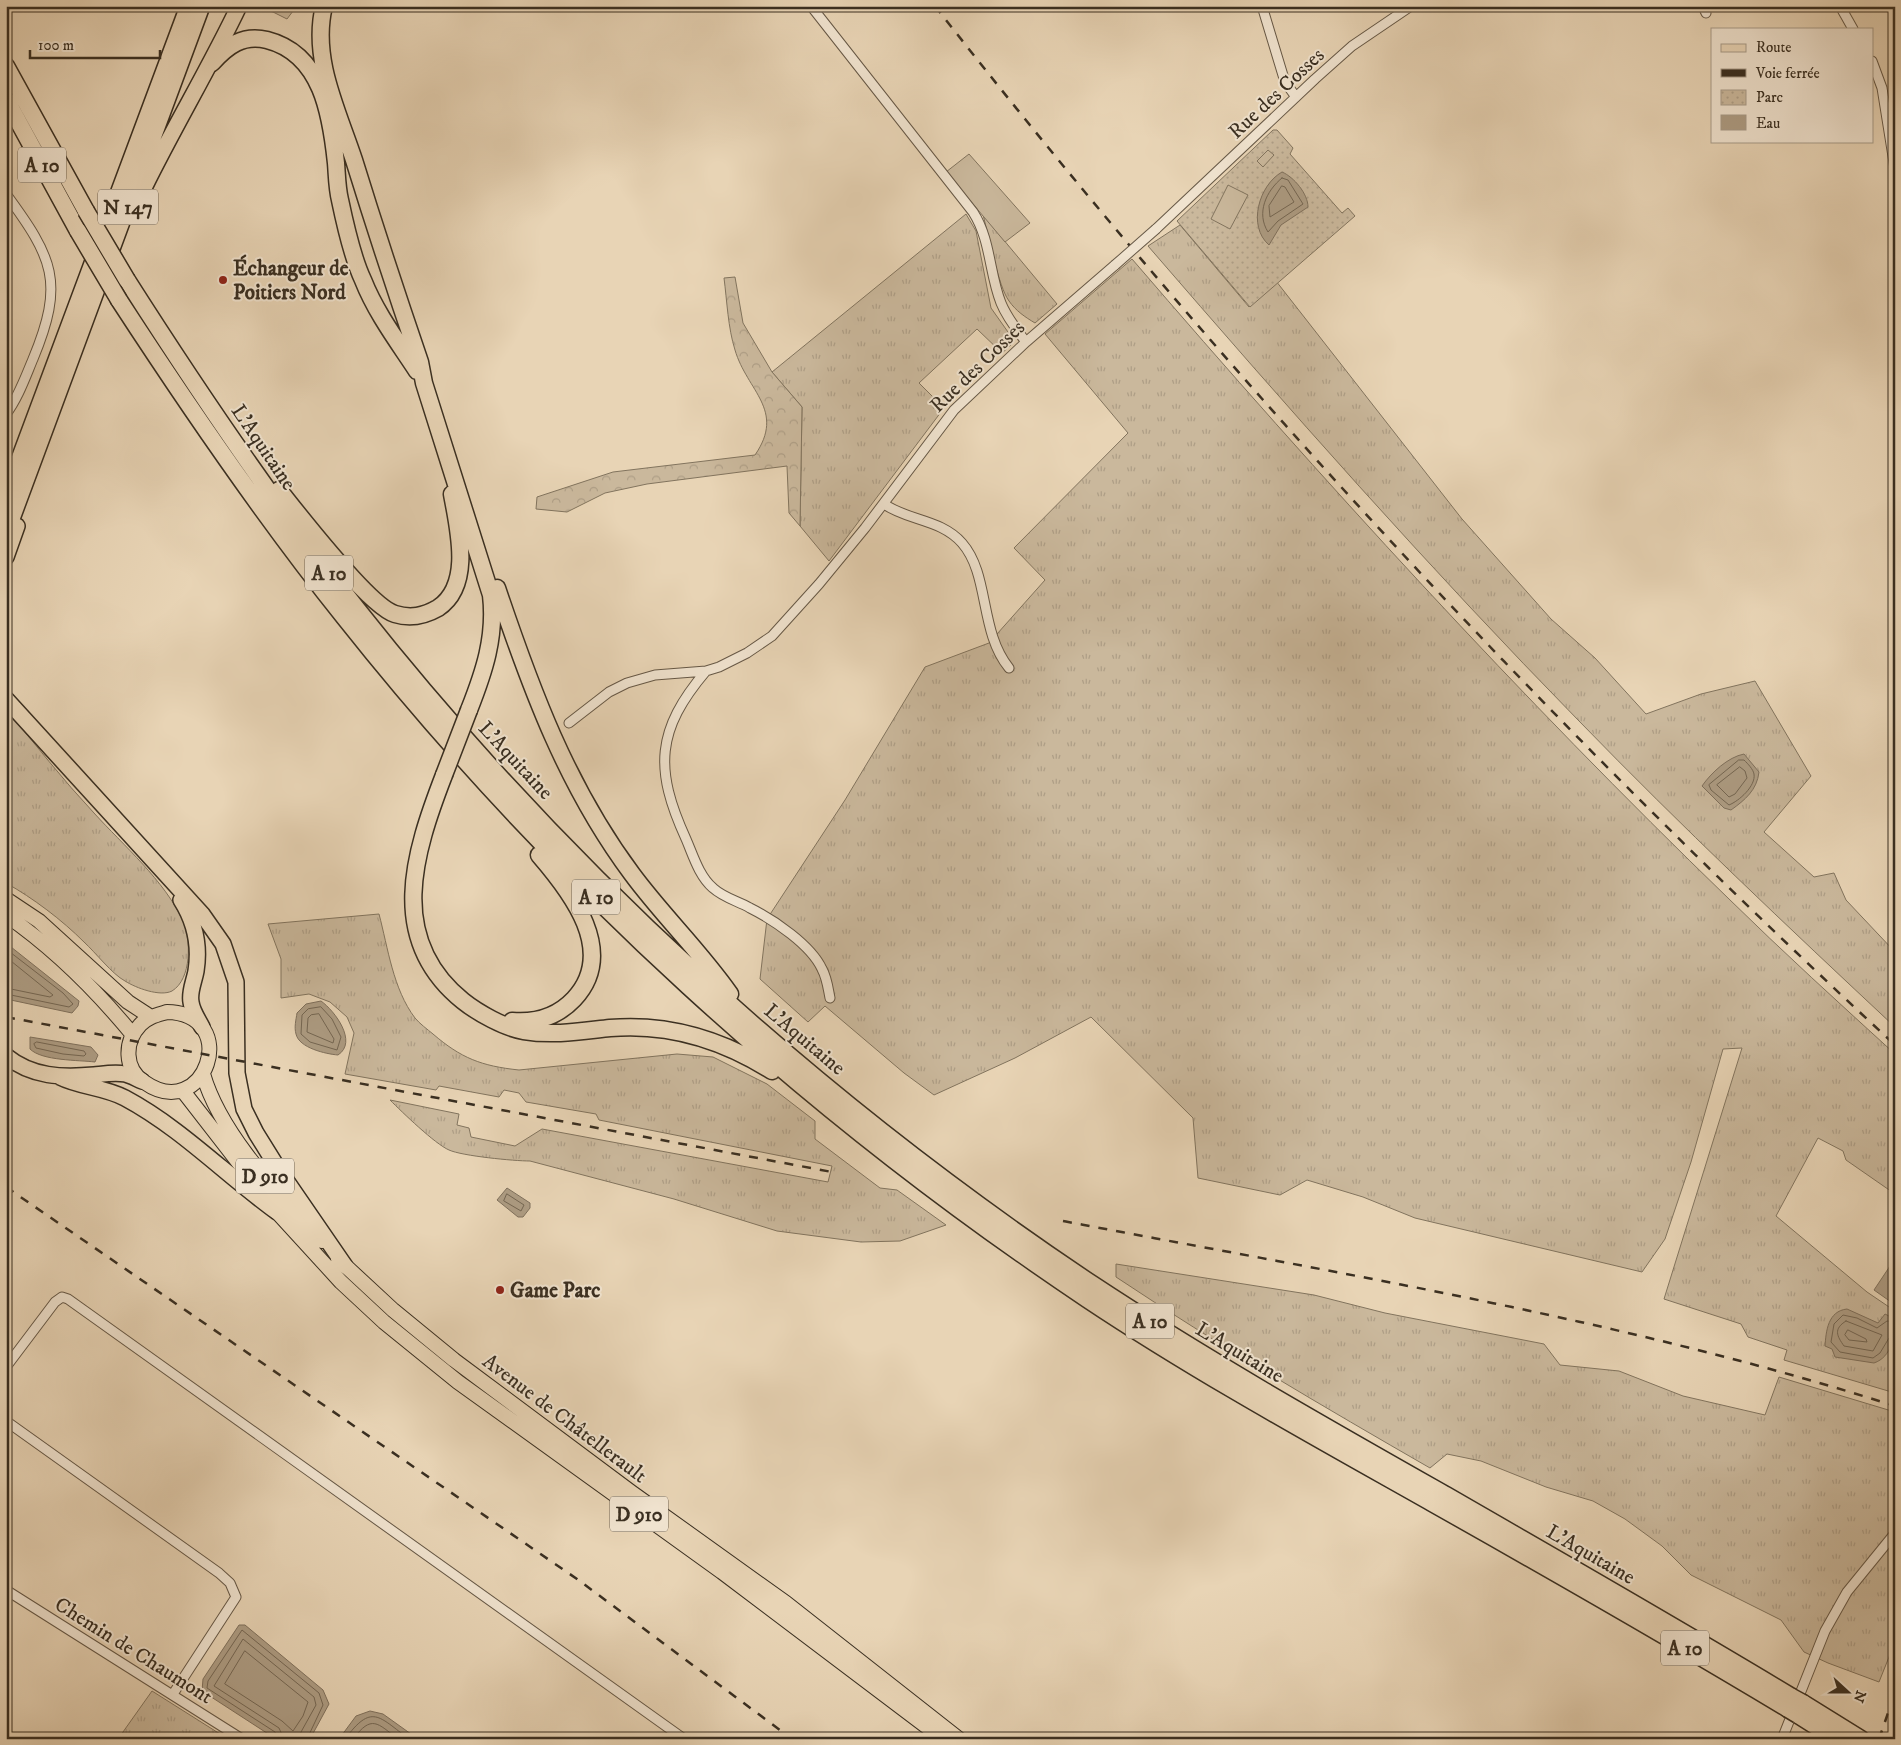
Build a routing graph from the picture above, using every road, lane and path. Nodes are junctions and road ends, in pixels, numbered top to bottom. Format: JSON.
{"nodes":[{"id":1,"x":188,"y":6,"type":"edge"},
{"id":2,"x":202,"y":6,"type":"edge"},
{"id":3,"x":239,"y":6,"type":"edge"},
{"id":4,"x":324,"y":6,"type":"edge"},
{"id":5,"x":811,"y":6,"type":"edge"},
{"id":6,"x":1262,"y":6,"type":"edge"},
{"id":7,"x":1411,"y":6,"type":"edge"},
{"id":8,"x":1840,"y":6,"type":"edge"},
{"id":9,"x":1852,"y":28,"type":"edge"},
{"id":10,"x":212,"y":63,"type":"junction"},
{"id":11,"x":6,"y":66,"type":"edge"},
{"id":12,"x":1874,"y":66,"type":"edge"},
{"id":13,"x":324,"y":83,"type":"junction"},
{"id":14,"x":1296,"y":97,"type":"junction"},
{"id":15,"x":6,"y":99,"type":"edge"},
{"id":16,"x":1895,"y":169,"type":"edge"},
{"id":17,"x":6,"y":194,"type":"edge"},
{"id":18,"x":129,"y":276,"type":"junction"},
{"id":19,"x":1026,"y":342,"type":"junction"},
{"id":20,"x":66,"y":376,"type":"junction"},
{"id":21,"x":424,"y":383,"type":"junction"},
{"id":22,"x":6,"y":414,"type":"edge"},
{"id":23,"x":36,"y":414,"type":"junction"},
{"id":24,"x":444,"y":445,"type":"junction"},
{"id":25,"x":6,"y":478,"type":"edge"},
{"id":26,"x":6,"y":494,"type":"edge"},
{"id":27,"x":884,"y":504,"type":"junction"},
{"id":28,"x":466,"y":512,"type":"junction"},
{"id":29,"x":6,"y":535,"type":"edge"},
{"id":30,"x":6,"y":557,"type":"edge"},
{"id":31,"x":1009,"y":668,"type":"dead end"},
{"id":32,"x":706,"y":671,"type":"junction"},
{"id":33,"x":390,"y":674,"type":"junction"},
{"id":34,"x":6,"y":699,"type":"edge"},
{"id":35,"x":569,"y":723,"type":"dead end"},
{"id":36,"x":168,"y":880,"type":"junction"},
{"id":37,"x":6,"y":899,"type":"edge"},
{"id":38,"x":6,"y":915,"type":"edge"},
{"id":39,"x":830,"y":998,"type":"dead end"},
{"id":40,"x":151,"y":1016,"type":"junction"},
{"id":41,"x":745,"y":1016,"type":"junction"},
{"id":42,"x":497,"y":1020,"type":"junction"},
{"id":43,"x":202,"y":1027,"type":"junction"},
{"id":44,"x":133,"y":1035,"type":"junction"},
{"id":45,"x":6,"y":1056,"type":"edge"},
{"id":46,"x":203,"y":1074,"type":"junction"},
{"id":47,"x":60,"y":1077,"type":"junction"},
{"id":48,"x":142,"y":1082,"type":"junction"},
{"id":49,"x":183,"y":1091,"type":"junction"},
{"id":50,"x":821,"y":1101,"type":"junction"},
{"id":51,"x":278,"y":1212,"type":"junction"},
{"id":52,"x":346,"y":1266,"type":"junction"},
{"id":53,"x":6,"y":1367,"type":"edge"},
{"id":54,"x":6,"y":1421,"type":"edge"},
{"id":55,"x":1895,"y":1533,"type":"edge"},
{"id":56,"x":6,"y":1590,"type":"edge"},
{"id":57,"x":172,"y":1694,"type":"junction"},
{"id":58,"x":1795,"y":1706,"type":"junction"},
{"id":59,"x":1857,"y":1736,"type":"edge"},
{"id":60,"x":242,"y":1739,"type":"edge"},
{"id":61,"x":684,"y":1739,"type":"edge"},
{"id":62,"x":943,"y":1739,"type":"edge"},
{"id":63,"x":959,"y":1739,"type":"edge"},
{"id":64,"x":1782,"y":1739,"type":"edge"},
{"id":65,"x":1836,"y":1739,"type":"edge"}],
"edges":[{"from":1,"to":23,"type":"highway","number":"N 147"},
{"from":2,"to":20,"type":"highway","number":"N 147"},
{"from":3,"to":10,"type":"highway"},
{"from":4,"to":13,"type":"highway"},
{"from":5,"to":19,"type":"street"},
{"from":6,"to":14,"type":"street"},
{"from":7,"to":14,"type":"street","name":"Rue des Cosses"},
{"from":8,"to":9,"type":"street"},
{"from":10,"to":13,"type":"highway"},
{"from":10,"to":20,"type":"highway"},
{"from":11,"to":18,"type":"highway","number":"A 10"},
{"from":12,"to":16,"type":"street"},
{"from":13,"to":21,"type":"highway"},
{"from":13,"to":21,"type":"highway"},
{"from":14,"to":19,"type":"street","name":"Rue des Cosses","bridge":true},
{"from":15,"to":33,"type":"highway","name":"L'Aquitaine","number":"A 10","bridge":true},
{"from":17,"to":22,"type":"street"},
{"from":18,"to":24,"type":"highway"},
{"from":18,"to":41,"type":"highway","name":"L'Aquitaine","number":"A 10"},
{"from":19,"to":27,"type":"street","name":"Rue des Cosses"},
{"from":20,"to":29,"type":"highway","number":"N 147"},
{"from":20,"to":30,"type":"highway"},
{"from":21,"to":24,"type":"highway"},
{"from":23,"to":25,"type":"highway"},
{"from":23,"to":26,"type":"highway","number":"N 147"},
{"from":24,"to":28,"type":"highway"},
{"from":27,"to":31,"type":"street"},
{"from":27,"to":32,"type":"street","name":"Rue des Cosses"},
{"from":28,"to":41,"type":"highway"},
{"from":28,"to":42,"type":"highway","bridge":true},
{"from":32,"to":35,"type":"street","name":"Rue des Cosses"},
{"from":32,"to":39,"type":"street"},
{"from":33,"to":42,"type":"highway"},
{"from":33,"to":50,"type":"highway","name":"L'Aquitaine","number":"A 10"},
{"from":34,"to":36,"type":"highway"},
{"from":36,"to":43,"type":"highway"},
{"from":36,"to":52,"type":"highway"},
{"from":37,"to":40,"type":"main road"},
{"from":38,"to":44,"type":"main road"},
{"from":40,"to":43,"type":"main road"},
{"from":40,"to":44,"type":"main road"},
{"from":41,"to":58,"type":"highway","name":"L'Aquitaine","number":"A 10"},
{"from":42,"to":50,"type":"highway"},
{"from":43,"to":46,"type":"main road"},
{"from":44,"to":48,"type":"main road"},
{"from":45,"to":47,"type":"highway"},
{"from":46,"to":49,"type":"main road"},
{"from":46,"to":52,"type":"main road","name":"Avenue de Châtellerault","number":"D 910"},
{"from":47,"to":48,"type":"highway"},
{"from":47,"to":51,"type":"highway"},
{"from":48,"to":49,"type":"main road"},
{"from":49,"to":51,"type":"main road","name":"Avenue de Châtellerault","number":"D 910"},
{"from":50,"to":58,"type":"highway","name":"L'Aquitaine","number":"A 10"},
{"from":51,"to":62,"type":"main road","name":"Avenue de Châtellerault","number":"D 910"},
{"from":52,"to":63,"type":"main road","name":"Avenue de Châtellerault","number":"D 910"},
{"from":53,"to":61,"type":"street"},
{"from":54,"to":57,"type":"street"},
{"from":55,"to":64,"type":"street"},
{"from":56,"to":57,"type":"street","name":"Chemin de Chaumont"},
{"from":57,"to":60,"type":"street","name":"Chemin de Chaumont"},
{"from":58,"to":59,"type":"highway","name":"L'Aquitaine","number":"A 10"},
{"from":58,"to":65,"type":"highway","name":"L'Aquitaine","number":"A 10"}]}
